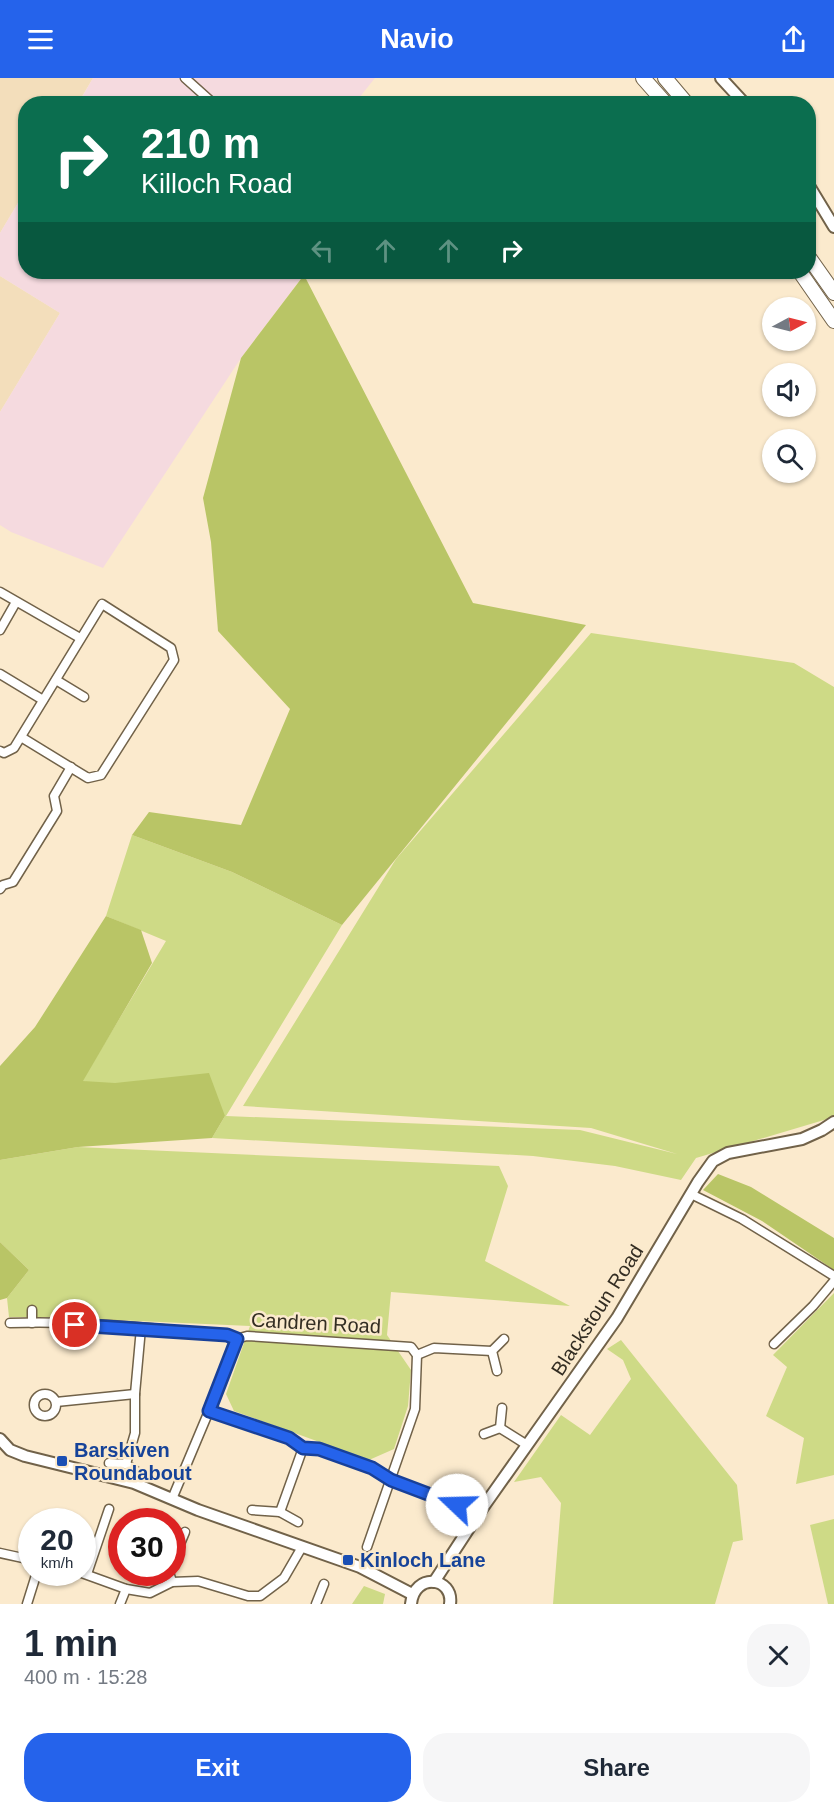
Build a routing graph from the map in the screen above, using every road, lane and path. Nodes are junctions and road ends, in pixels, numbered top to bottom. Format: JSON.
{"nodes":[{"id":1,"x":185,"y":78,"type":"edge"},
{"id":2,"x":643,"y":78,"type":"edge"},
{"id":3,"x":665,"y":78,"type":"edge"},
{"id":4,"x":721,"y":78,"type":"edge"},
{"id":5,"x":205,"y":96,"type":"edge"},
{"id":6,"x":659,"y":96,"type":"edge"},
{"id":7,"x":680,"y":96,"type":"edge"},
{"id":8,"x":738,"y":96,"type":"edge"},
{"id":9,"x":816,"y":197,"type":"edge"},
{"id":10,"x":834,"y":227,"type":"edge"},
{"id":11,"x":816,"y":267,"type":"edge"},
{"id":12,"x":805,"y":279,"type":"edge"},
{"id":13,"x":834,"y":293,"type":"edge"},
{"id":14,"x":834,"y":321,"type":"edge"},
{"id":15,"x":0,"y":592,"type":"edge"},
{"id":16,"x":16,"y":602,"type":"junction"},
{"id":17,"x":0,"y":630,"type":"edge"},
{"id":18,"x":80,"y":638,"type":"junction"},
{"id":19,"x":0,"y":674,"type":"edge"},
{"id":20,"x":56,"y":680,"type":"junction"},
{"id":21,"x":84,"y":697,"type":"dead end"},
{"id":22,"x":43,"y":700,"type":"junction"},
{"id":23,"x":21,"y":736,"type":"junction"},
{"id":24,"x":0,"y":751,"type":"edge"},
{"id":25,"x":71,"y":767,"type":"junction"},
{"id":26,"x":0,"y":889,"type":"edge"},
{"id":27,"x":834,"y":1122,"type":"edge"},
{"id":28,"x":691,"y":1194,"type":"junction"},
{"id":29,"x":834,"y":1278,"type":"edge"},
{"id":30,"x":32,"y":1310,"type":"dead end"},
{"id":31,"x":10,"y":1323,"type":"dead end"},
{"id":32,"x":32,"y":1323,"type":"junction"},
{"id":33,"x":141,"y":1328,"type":"junction"},
{"id":34,"x":237,"y":1339,"type":"junction"},
{"id":35,"x":504,"y":1339,"type":"dead end"},
{"id":36,"x":774,"y":1344,"type":"dead end"},
{"id":37,"x":492,"y":1351,"type":"junction"},
{"id":38,"x":417,"y":1355,"type":"junction"},
{"id":39,"x":497,"y":1371,"type":"dead end"},
{"id":40,"x":135,"y":1394,"type":"junction"},
{"id":41,"x":56,"y":1402,"type":"dead end"},
{"id":42,"x":502,"y":1408,"type":"dead end"},
{"id":43,"x":209,"y":1411,"type":"junction"},
{"id":44,"x":500,"y":1428,"type":"junction"},
{"id":45,"x":484,"y":1434,"type":"dead end"},
{"id":46,"x":0,"y":1439,"type":"edge"},
{"id":47,"x":527,"y":1444,"type":"junction"},
{"id":48,"x":303,"y":1448,"type":"junction"},
{"id":49,"x":109,"y":1463,"type":"dead end"},
{"id":50,"x":126,"y":1464,"type":"junction"},
{"id":51,"x":136,"y":1471,"type":"dead end"},
{"id":52,"x":391,"y":1480,"type":"junction"},
{"id":53,"x":172,"y":1499,"type":"junction"},
{"id":54,"x":252,"y":1510,"type":"dead end"},
{"id":55,"x":108,"y":1511,"type":"edge"},
{"id":56,"x":280,"y":1512,"type":"junction"},
{"id":57,"x":479,"y":1514,"type":"junction"},
{"id":58,"x":298,"y":1522,"type":"dead end"},
{"id":59,"x":96,"y":1541,"type":"edge"},
{"id":60,"x":302,"y":1547,"type":"junction"},
{"id":61,"x":367,"y":1547,"type":"dead end"},
{"id":62,"x":0,"y":1553,"type":"edge"},
{"id":63,"x":18,"y":1557,"type":"edge"},
{"id":64,"x":96,"y":1578,"type":"edge"},
{"id":65,"x":186,"y":1581,"type":"edge"},
{"id":66,"x":434,"y":1582,"type":"junction"},
{"id":67,"x":324,"y":1584,"type":"dead end"},
{"id":68,"x":33,"y":1586,"type":"edge"},
{"id":69,"x":164,"y":1586,"type":"edge"},
{"id":70,"x":126,"y":1589,"type":"junction"},
{"id":71,"x":412,"y":1599,"type":"edge"},
{"id":72,"x":454,"y":1603,"type":"edge"},
{"id":73,"x":27,"y":1604,"type":"edge"},
{"id":74,"x":120,"y":1604,"type":"edge"},
{"id":75,"x":316,"y":1604,"type":"edge"}],
"edges":[{"from":1,"to":5,"type":"street"},
{"from":2,"to":6,"type":"highway"},
{"from":3,"to":7,"type":"highway"},
{"from":4,"to":8,"type":"street"},
{"from":9,"to":10,"type":"street"},
{"from":11,"to":13,"type":"highway"},
{"from":12,"to":14,"type":"highway"},
{"from":15,"to":16,"type":"street"},
{"from":16,"to":17,"type":"street"},
{"from":16,"to":18,"type":"street"},
{"from":18,"to":20,"type":"street"},
{"from":18,"to":25,"type":"street"},
{"from":19,"to":22,"type":"street"},
{"from":20,"to":21,"type":"street"},
{"from":20,"to":22,"type":"street"},
{"from":22,"to":23,"type":"street"},
{"from":23,"to":24,"type":"street"},
{"from":23,"to":25,"type":"street"},
{"from":25,"to":26,"type":"street"},
{"from":27,"to":28,"type":"street","name":"Blackstoun Road"},
{"from":28,"to":29,"type":"street"},
{"from":28,"to":47,"type":"street","name":"Blackstoun Road"},
{"from":29,"to":36,"type":"street"},
{"from":30,"to":32,"type":"street"},
{"from":31,"to":32,"type":"street","name":"Candren Road"},
{"from":32,"to":33,"type":"street","name":"Candren Road"},
{"from":33,"to":34,"type":"street","name":"Candren Road"},
{"from":33,"to":40,"type":"street"},
{"from":34,"to":38,"type":"street","name":"Candren Road"},
{"from":34,"to":43,"type":"street"},
{"from":35,"to":37,"type":"street"},
{"from":37,"to":38,"type":"street"},
{"from":37,"to":39,"type":"street"},
{"from":38,"to":52,"type":"street"},
{"from":40,"to":41,"type":"street"},
{"from":40,"to":50,"type":"street"},
{"from":42,"to":44,"type":"street"},
{"from":43,"to":48,"type":"street"},
{"from":43,"to":53,"type":"street"},
{"from":44,"to":45,"type":"street"},
{"from":44,"to":47,"type":"street"},
{"from":46,"to":53,"type":"street"},
{"from":47,"to":57,"type":"street","name":"Blackstoun Road"},
{"from":48,"to":52,"type":"street"},
{"from":48,"to":56,"type":"street"},
{"from":49,"to":50,"type":"street"},
{"from":50,"to":51,"type":"street"},
{"from":52,"to":57,"type":"street"},
{"from":52,"to":61,"type":"street"},
{"from":53,"to":60,"type":"street"},
{"from":54,"to":56,"type":"street"},
{"from":55,"to":59,"type":"street"},
{"from":56,"to":58,"type":"street"},
{"from":57,"to":66,"type":"street","name":"Blackstoun Road"},
{"from":60,"to":65,"type":"street"},
{"from":60,"to":71,"type":"street"},
{"from":62,"to":63,"type":"street"},
{"from":64,"to":70,"type":"street"},
{"from":66,"to":71,"type":"street"},
{"from":66,"to":72,"type":"street"},
{"from":67,"to":75,"type":"street"},
{"from":68,"to":73,"type":"street"},
{"from":69,"to":70,"type":"street"},
{"from":70,"to":74,"type":"street"}]}
